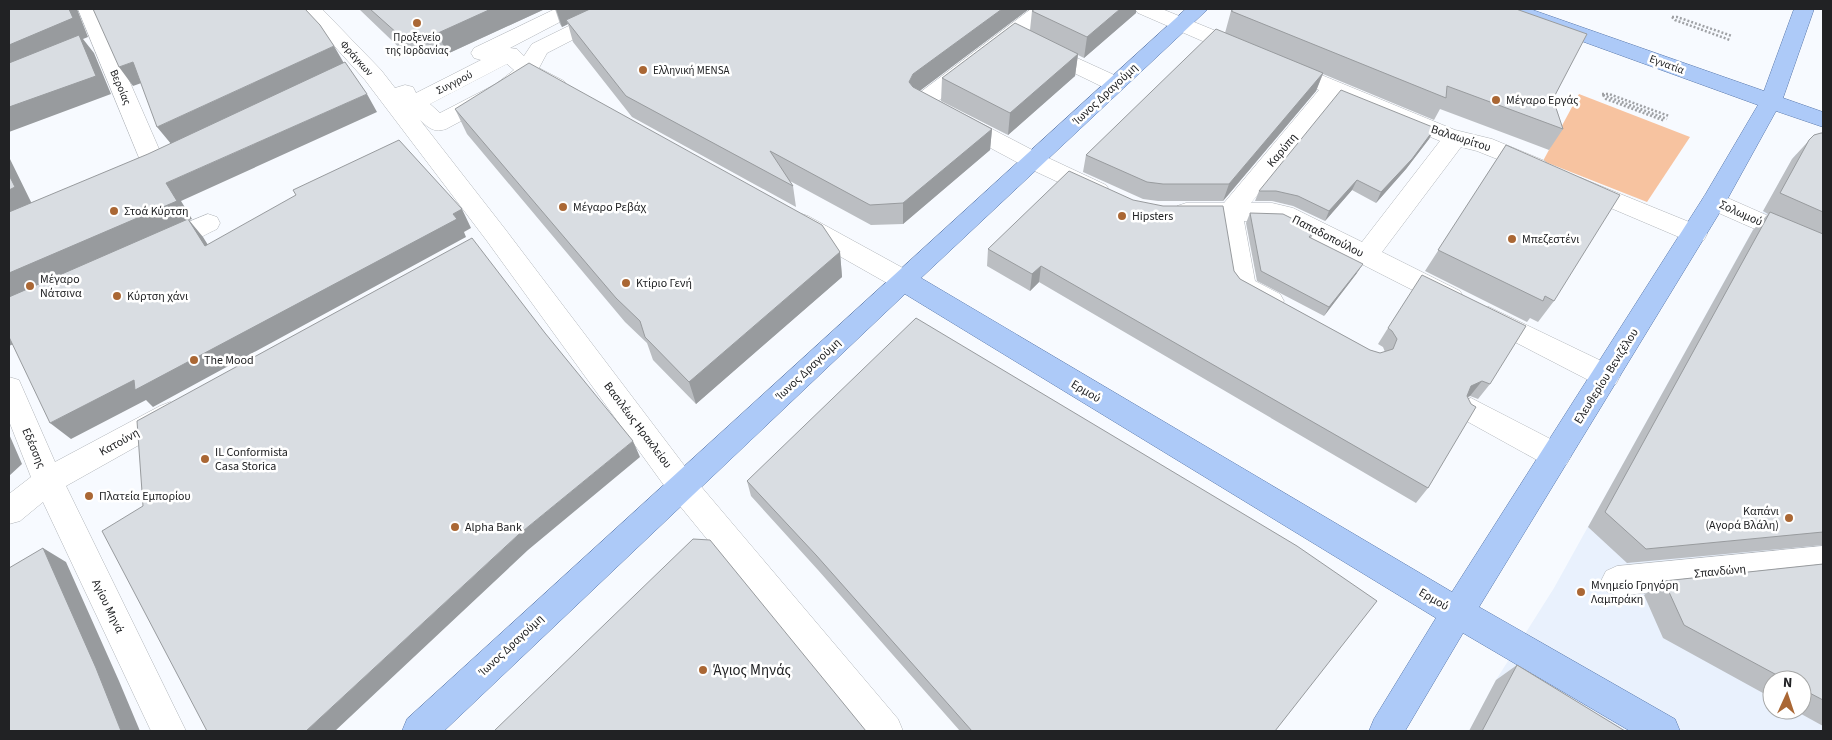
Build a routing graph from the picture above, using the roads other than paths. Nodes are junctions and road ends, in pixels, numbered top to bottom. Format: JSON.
{"nodes":[{"id":1,"x":88,"y":9,"type":"edge"},
{"id":2,"x":311,"y":9,"type":"edge"},
{"id":3,"x":570,"y":9,"type":"edge"},
{"id":4,"x":618,"y":9,"type":"edge"},
{"id":5,"x":1044,"y":9,"type":"edge"},
{"id":6,"x":1145,"y":9,"type":"edge"},
{"id":7,"x":1511,"y":9,"type":"edge"},
{"id":8,"x":1804,"y":9,"type":"edge"},
{"id":9,"x":1190,"y":17,"type":"edge"},
{"id":10,"x":1011,"y":34,"type":"junction"},
{"id":11,"x":527,"y":70,"type":"junction"},
{"id":12,"x":1115,"y":84,"type":"junction"},
{"id":13,"x":1333,"y":87,"type":"junction"},
{"id":14,"x":579,"y":99,"type":"edge"},
{"id":15,"x":1771,"y":101,"type":"junction"},
{"id":16,"x":407,"y":107,"type":"junction"},
{"id":17,"x":1823,"y":120,"type":"edge"},
{"id":18,"x":1455,"y":138,"type":"junction"},
{"id":19,"x":1034,"y":161,"type":"junction"},
{"id":20,"x":154,"y":165,"type":"edge"},
{"id":21,"x":1714,"y":201,"type":"junction"},
{"id":22,"x":1122,"y":202,"type":"edge"},
{"id":23,"x":1167,"y":212,"type":"edge"},
{"id":24,"x":1230,"y":212,"type":"junction"},
{"id":25,"x":784,"y":213,"type":"edge"},
{"id":26,"x":208,"y":222,"type":"dead end"},
{"id":27,"x":1695,"y":234,"type":"junction"},
{"id":28,"x":1823,"y":250,"type":"edge"},
{"id":29,"x":145,"y":251,"type":"edge"},
{"id":30,"x":1366,"y":256,"type":"junction"},
{"id":31,"x":903,"y":280,"type":"junction"},
{"id":32,"x":1294,"y":314,"type":"edge"},
{"id":33,"x":1606,"y":376,"type":"junction"},
{"id":34,"x":9,"y":388,"type":"edge"},
{"id":35,"x":189,"y":403,"type":"edge"},
{"id":36,"x":1471,"y":410,"type":"edge"},
{"id":37,"x":1556,"y":456,"type":"junction"},
{"id":38,"x":48,"y":481,"type":"junction"},
{"id":39,"x":682,"y":486,"type":"junction"},
{"id":40,"x":9,"y":511,"type":"edge"},
{"id":41,"x":1823,"y":560,"type":"edge"},
{"id":42,"x":1617,"y":581,"type":"dead end"},
{"id":43,"x":1458,"y":612,"type":"junction"},
{"id":44,"x":169,"y":731,"type":"edge"},
{"id":45,"x":419,"y":731,"type":"edge"},
{"id":46,"x":886,"y":731,"type":"edge"},
{"id":47,"x":1386,"y":731,"type":"edge"},
{"id":48,"x":1663,"y":731,"type":"edge"}],
"edges":[{"from":1,"to":20,"type":"street","name":"Βεροίας"},
{"from":2,"to":16,"type":"street","name":"Φράγκων"},
{"from":3,"to":16,"type":"street"},
{"from":4,"to":11,"type":"street"},
{"from":5,"to":10,"type":"street"},
{"from":6,"to":9,"type":"street","name":"Βαλαωρίτου"},
{"from":7,"to":15,"type":"main road","name":"Εγνατία"},
{"from":8,"to":15,"type":"main road","name":"Ελευθερίου Βενιζέλου"},
{"from":9,"to":12,"type":"main road","name":"Ίωνος Δραγούμη"},
{"from":9,"to":13,"type":"street","name":"Βαλαωρίτου"},
{"from":10,"to":12,"type":"street"},
{"from":10,"to":19,"type":"street"},
{"from":11,"to":14,"type":"street"},
{"from":11,"to":16,"type":"street","name":"Συγγρού"},
{"from":11,"to":16,"type":"street"},
{"from":12,"to":19,"type":"main road","name":"Ίωνος Δραγούμη"},
{"from":13,"to":18,"type":"street","name":"Βαλαωρίτου"},
{"from":13,"to":24,"type":"street","name":"Καρύπη"},
{"from":15,"to":17,"type":"main road","name":"Εγνατία"},
{"from":15,"to":21,"type":"main road","name":"Ελευθερίου Βενιζέλου"},
{"from":16,"to":39,"type":"street","name":"Βασιλέως Ηρακλείου"},
{"from":18,"to":27,"type":"street","name":"Βαλαωρίτου"},
{"from":18,"to":30,"type":"street"},
{"from":19,"to":22,"type":"street"},
{"from":19,"to":31,"type":"main road","name":"Ίωνος Δραγούμη"},
{"from":21,"to":27,"type":"main road","name":"Ελευθερίου Βενιζέλου"},
{"from":21,"to":28,"type":"street","name":"Σολωμού"},
{"from":23,"to":24,"type":"street","name":"Παπαδοπούλου"},
{"from":24,"to":30,"type":"street","name":"Παπαδοπούλου"},
{"from":24,"to":32,"type":"street"},
{"from":25,"to":31,"type":"street","name":"Ερμού"},
{"from":26,"to":29,"type":"street"},
{"from":27,"to":33,"type":"main road","name":"Ελευθερίου Βενιζέλου"},
{"from":30,"to":33,"type":"street","name":"Παπαδοπούλου"},
{"from":31,"to":39,"type":"main road","name":"Ίωνος Δραγούμη"},
{"from":31,"to":43,"type":"main road","name":"Ερμού"},
{"from":33,"to":37,"type":"main road","name":"Ελευθερίου Βενιζέλου"},
{"from":34,"to":38,"type":"street","name":"Εδέσσης"},
{"from":35,"to":38,"type":"street","name":"Κατούνη"},
{"from":36,"to":37,"type":"street"},
{"from":37,"to":43,"type":"main road","name":"Ελευθερίου Βενιζέλου"},
{"from":38,"to":40,"type":"street","name":"Κατούνη"},
{"from":38,"to":44,"type":"street","name":"Αγίου Μηνά"},
{"from":39,"to":45,"type":"main road","name":"Ίωνος Δραγούμη"},
{"from":39,"to":46,"type":"street","name":"Βασιλέως Ηρακλείου"},
{"from":41,"to":42,"type":"street","name":"Σπανδώνη"},
{"from":43,"to":47,"type":"main road","name":"Ελευθερίου Βενιζέλου"},
{"from":43,"to":48,"type":"main road","name":"Ερμού"}]}
